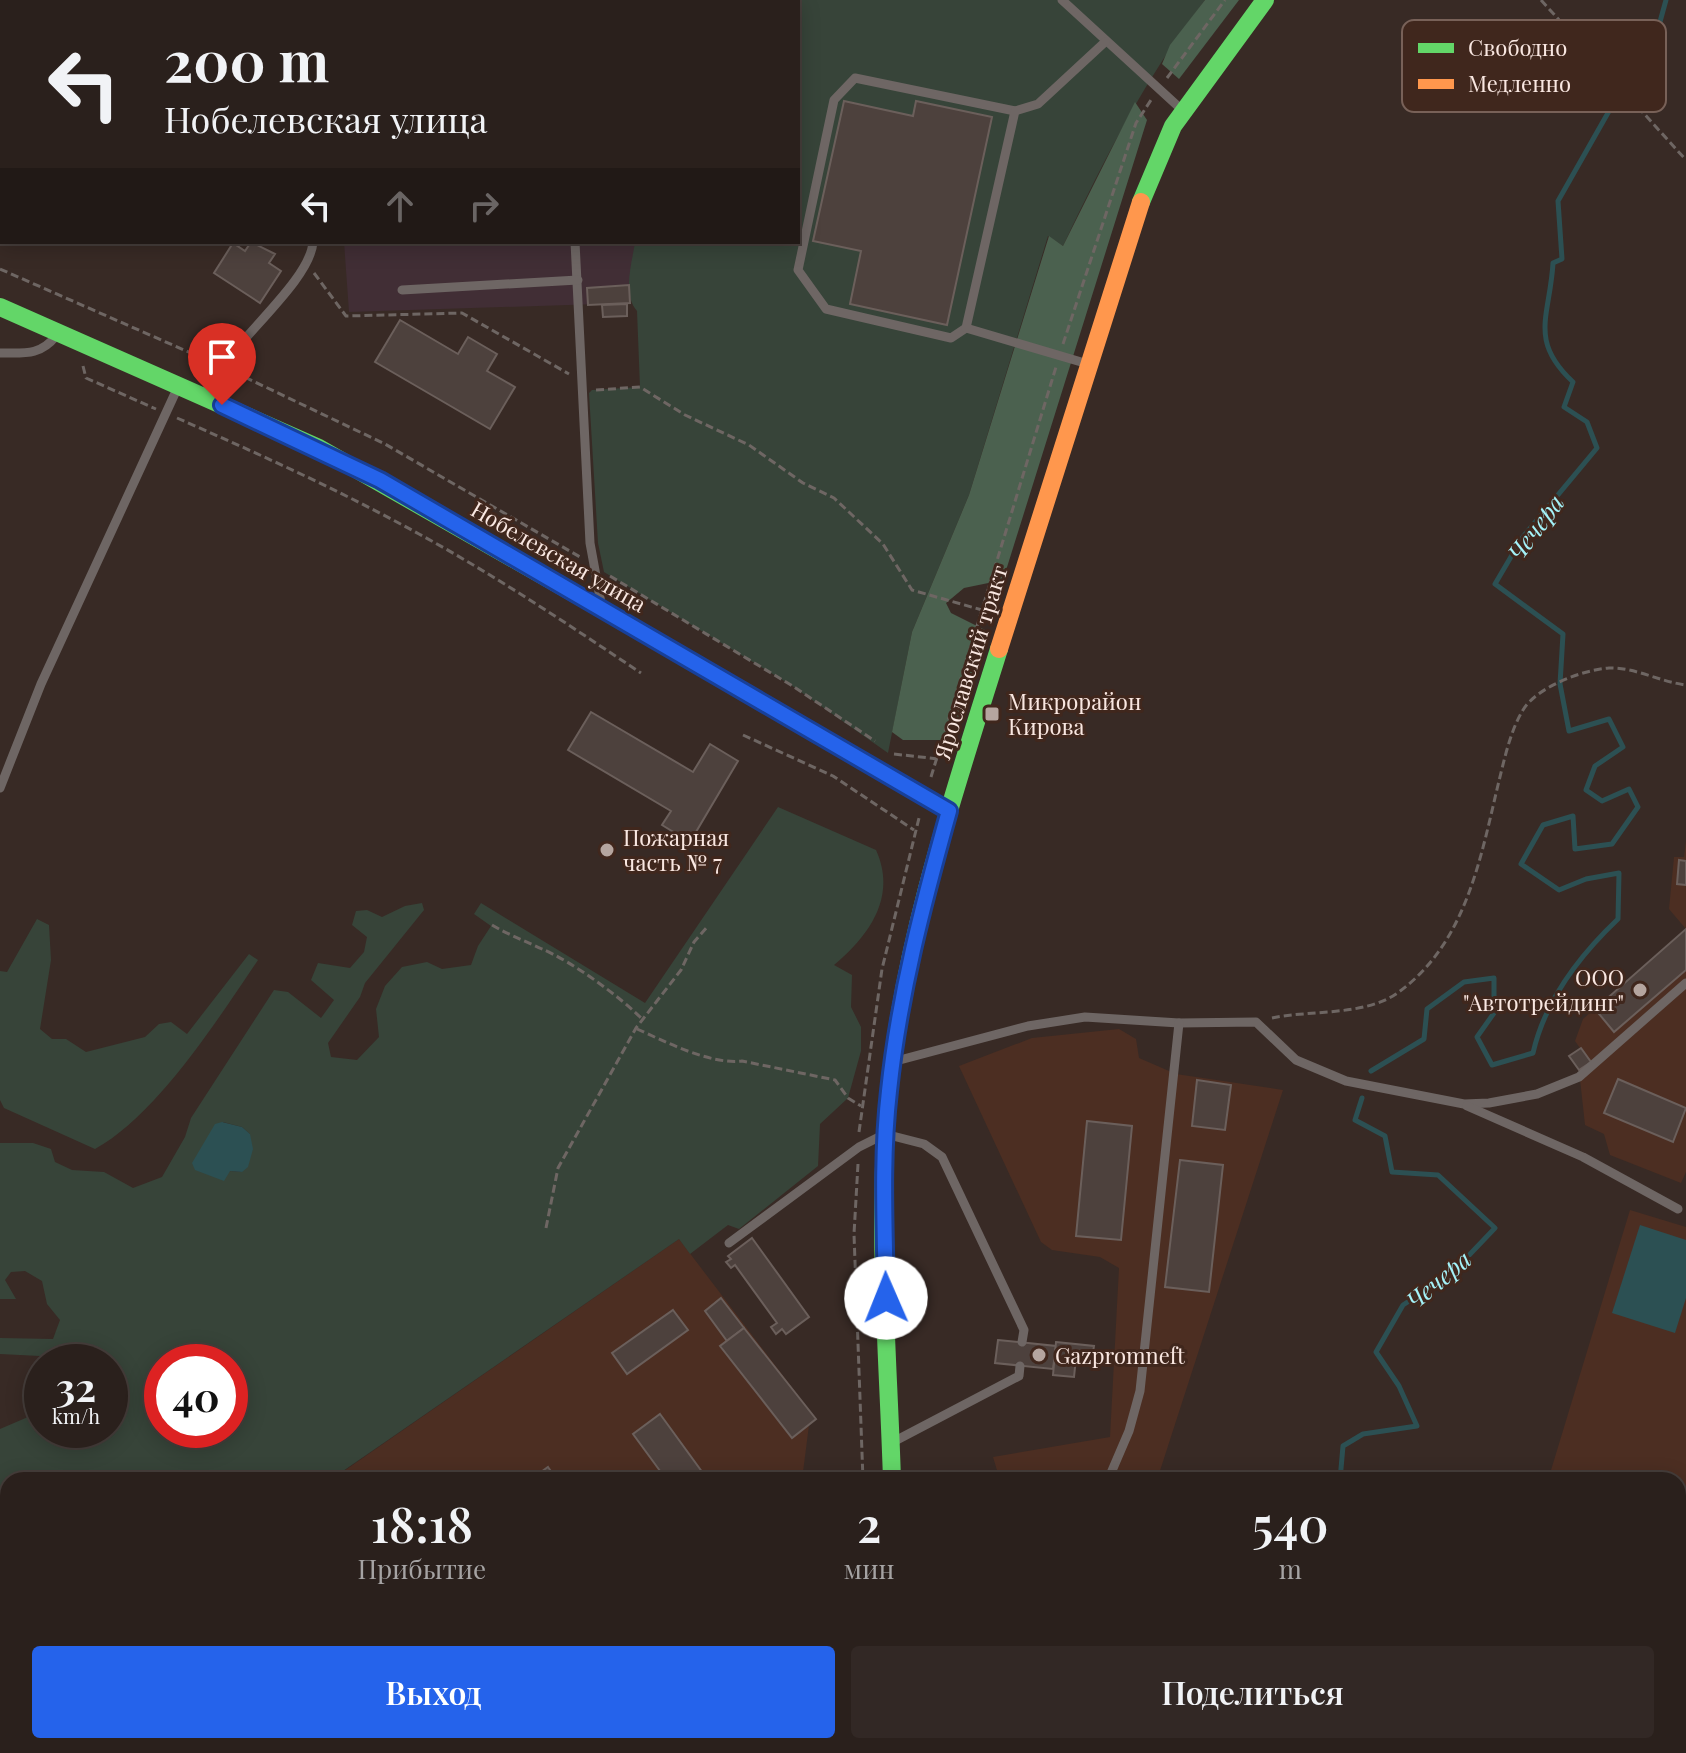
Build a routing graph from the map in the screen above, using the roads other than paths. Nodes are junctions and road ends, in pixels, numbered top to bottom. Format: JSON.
{"nodes":[{"id":1,"x":1062,"y":0,"type":"edge"},
{"id":2,"x":1265,"y":0,"type":"edge"},
{"id":3,"x":1105,"y":42,"type":"junction"},
{"id":4,"x":1015,"y":111,"type":"junction"},
{"id":5,"x":1183,"y":111,"type":"junction"},
{"id":6,"x":312,"y":244,"type":"edge"},
{"id":7,"x":575,"y":244,"type":"edge"},
{"id":8,"x":578,"y":280,"type":"junction"},
{"id":9,"x":402,"y":290,"type":"dead end"},
{"id":10,"x":0,"y":307,"type":"edge"},
{"id":11,"x":966,"y":328,"type":"junction"},
{"id":12,"x":59,"y":334,"type":"junction"},
{"id":13,"x":0,"y":353,"type":"edge"},
{"id":14,"x":1089,"y":364,"type":"junction"},
{"id":15,"x":179,"y":386,"type":"junction"},
{"id":16,"x":204,"y":397,"type":"junction"},
{"id":17,"x":603,"y":610,"type":"junction"},
{"id":18,"x":0,"y":788,"type":"edge"},
{"id":19,"x":949,"y":811,"type":"junction"},
{"id":20,"x":1686,"y":983,"type":"edge"},
{"id":21,"x":1179,"y":1023,"type":"junction"},
{"id":22,"x":893,"y":1062,"type":"junction"},
{"id":23,"x":1464,"y":1104,"type":"junction"},
{"id":24,"x":885,"y":1134,"type":"junction"},
{"id":25,"x":1678,"y":1209,"type":"dead end"},
{"id":26,"x":729,"y":1243,"type":"dead end"},
{"id":27,"x":1022,"y":1342,"type":"dead end"},
{"id":28,"x":1020,"y":1366,"type":"dead end"},
{"id":29,"x":890,"y":1444,"type":"junction"},
{"id":30,"x":892,"y":1472,"type":"edge"},
{"id":31,"x":1111,"y":1472,"type":"edge"}],
"edges":[{"from":1,"to":3,"type":"lane"},
{"from":2,"to":5,"type":"street","name":"Ярославский тракт"},
{"from":3,"to":4,"type":"lane"},
{"from":3,"to":5,"type":"lane"},
{"from":4,"to":11,"type":"lane"},
{"from":4,"to":11,"type":"lane"},
{"from":5,"to":14,"type":"street","name":"Ярославский тракт"},
{"from":6,"to":16,"type":"lane"},
{"from":7,"to":8,"type":"lane"},
{"from":8,"to":9,"type":"lane"},
{"from":8,"to":17,"type":"lane"},
{"from":10,"to":12,"type":"street","name":"Нобелевская улица"},
{"from":11,"to":14,"type":"lane"},
{"from":12,"to":13,"type":"lane"},
{"from":12,"to":15,"type":"street","name":"Нобелевская улица"},
{"from":14,"to":19,"type":"street","name":"Ярославский тракт"},
{"from":15,"to":16,"type":"street","name":"Нобелевская улица"},
{"from":15,"to":18,"type":"lane"},
{"from":16,"to":17,"type":"street","name":"Нобелевская улица"},
{"from":17,"to":19,"type":"street","name":"Нобелевская улица"},
{"from":19,"to":22,"type":"street","name":"Ярославский тракт"},
{"from":20,"to":23,"type":"lane"},
{"from":21,"to":22,"type":"lane"},
{"from":21,"to":23,"type":"lane"},
{"from":21,"to":31,"type":"lane"},
{"from":22,"to":24,"type":"street","name":"Ярославский тракт"},
{"from":23,"to":25,"type":"lane"},
{"from":24,"to":26,"type":"lane"},
{"from":24,"to":27,"type":"lane"},
{"from":24,"to":29,"type":"street","name":"Ярославский тракт"},
{"from":28,"to":29,"type":"lane"},
{"from":29,"to":30,"type":"street","name":"Ярославский тракт"}]}
